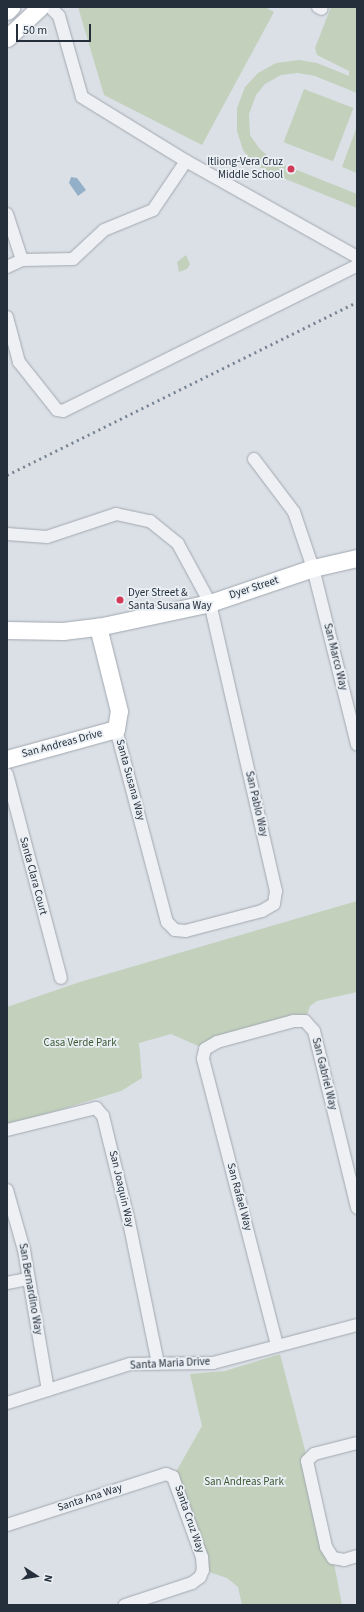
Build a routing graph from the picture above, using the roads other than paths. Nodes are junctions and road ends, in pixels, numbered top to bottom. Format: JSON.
{"nodes":[{"id":1,"x":11,"y":7,"type":"edge"},
{"id":2,"x":40,"y":7,"type":"edge"},
{"id":3,"x":50,"y":7,"type":"edge"},
{"id":4,"x":7,"y":11,"type":"edge"},
{"id":5,"x":7,"y":38,"type":"edge"},
{"id":6,"x":186,"y":161,"type":"junction"},
{"id":7,"x":7,"y":214,"type":"edge"},
{"id":8,"x":357,"y":257,"type":"edge"},
{"id":9,"x":22,"y":260,"type":"junction"},
{"id":10,"x":357,"y":266,"type":"edge"},
{"id":11,"x":7,"y":267,"type":"edge"},
{"id":12,"x":7,"y":317,"type":"edge"},
{"id":13,"x":254,"y":459,"type":"dead end"},
{"id":14,"x":7,"y":534,"type":"edge"},
{"id":15,"x":357,"y":558,"type":"edge"},
{"id":16,"x":314,"y":568,"type":"junction"},
{"id":17,"x":210,"y":603,"type":"junction"},
{"id":18,"x":98,"y":627,"type":"junction"},
{"id":19,"x":7,"y":630,"type":"edge"},
{"id":20,"x":116,"y":729,"type":"junction"},
{"id":21,"x":357,"y":745,"type":"edge"},
{"id":22,"x":7,"y":759,"type":"edge"},
{"id":23,"x":7,"y":774,"type":"edge"},
{"id":24,"x":175,"y":930,"type":"joint"},
{"id":25,"x":61,"y":978,"type":"dead end"},
{"id":26,"x":206,"y":1049,"type":"joint"},
{"id":27,"x":7,"y":1130,"type":"edge"},
{"id":28,"x":7,"y":1190,"type":"edge"},
{"id":29,"x":357,"y":1208,"type":"edge"},
{"id":30,"x":28,"y":1279,"type":"junction"},
{"id":31,"x":7,"y":1283,"type":"edge"},
{"id":32,"x":357,"y":1325,"type":"edge"},
{"id":33,"x":277,"y":1345,"type":"junction"},
{"id":34,"x":158,"y":1363,"type":"junction"},
{"id":35,"x":48,"y":1390,"type":"junction"},
{"id":36,"x":7,"y":1403,"type":"edge"},
{"id":37,"x":357,"y":1443,"type":"edge"},
{"id":38,"x":173,"y":1477,"type":"joint"},
{"id":39,"x":7,"y":1525,"type":"edge"},
{"id":40,"x":357,"y":1556,"type":"edge"},
{"id":41,"x":125,"y":1605,"type":"edge"}],
"edges":[{"from":1,"to":4,"type":"main road"},
{"from":2,"to":5,"type":"main road"},
{"from":3,"to":6,"type":"street"},
{"from":6,"to":8,"type":"street"},
{"from":6,"to":9,"type":"street"},
{"from":7,"to":9,"type":"street"},
{"from":9,"to":11,"type":"street"},
{"from":10,"to":12,"type":"street"},
{"from":13,"to":16,"type":"street","name":"San Marco Way"},
{"from":14,"to":17,"type":"street"},
{"from":15,"to":16,"type":"main road","name":"Dyer Street"},
{"from":16,"to":17,"type":"main road","name":"Dyer Street"},
{"from":16,"to":21,"type":"street","name":"San Marco Way"},
{"from":17,"to":18,"type":"main road","name":"Dyer Street"},
{"from":17,"to":24,"type":"street","name":"San Pablo Way"},
{"from":18,"to":19,"type":"main road","name":"Dyer Street"},
{"from":18,"to":20,"type":"main road","name":"Santa Susana Way"},
{"from":20,"to":22,"type":"main road","name":"San Andreas Drive"},
{"from":20,"to":24,"type":"street","name":"Santa Susana Way"},
{"from":23,"to":25,"type":"street","name":"Santa Clara Court"},
{"from":26,"to":29,"type":"street","name":"San Gabriel Way"},
{"from":26,"to":33,"type":"street","name":"San Rafael Way"},
{"from":27,"to":34,"type":"street","name":"San Joaquin Way"},
{"from":28,"to":30,"type":"street","name":"San Bernardino Way"},
{"from":30,"to":31,"type":"street"},
{"from":30,"to":35,"type":"street","name":"San Bernardino Way"},
{"from":32,"to":33,"type":"street","name":"Santa Maria Drive"},
{"from":33,"to":34,"type":"street","name":"Santa Maria Drive"},
{"from":34,"to":35,"type":"street","name":"Santa Maria Drive"},
{"from":35,"to":36,"type":"street","name":"Santa Maria Drive"},
{"from":37,"to":40,"type":"street"},
{"from":38,"to":39,"type":"street","name":"Santa Ana Way"},
{"from":38,"to":41,"type":"street","name":"Santa Cruz Way"}]}
